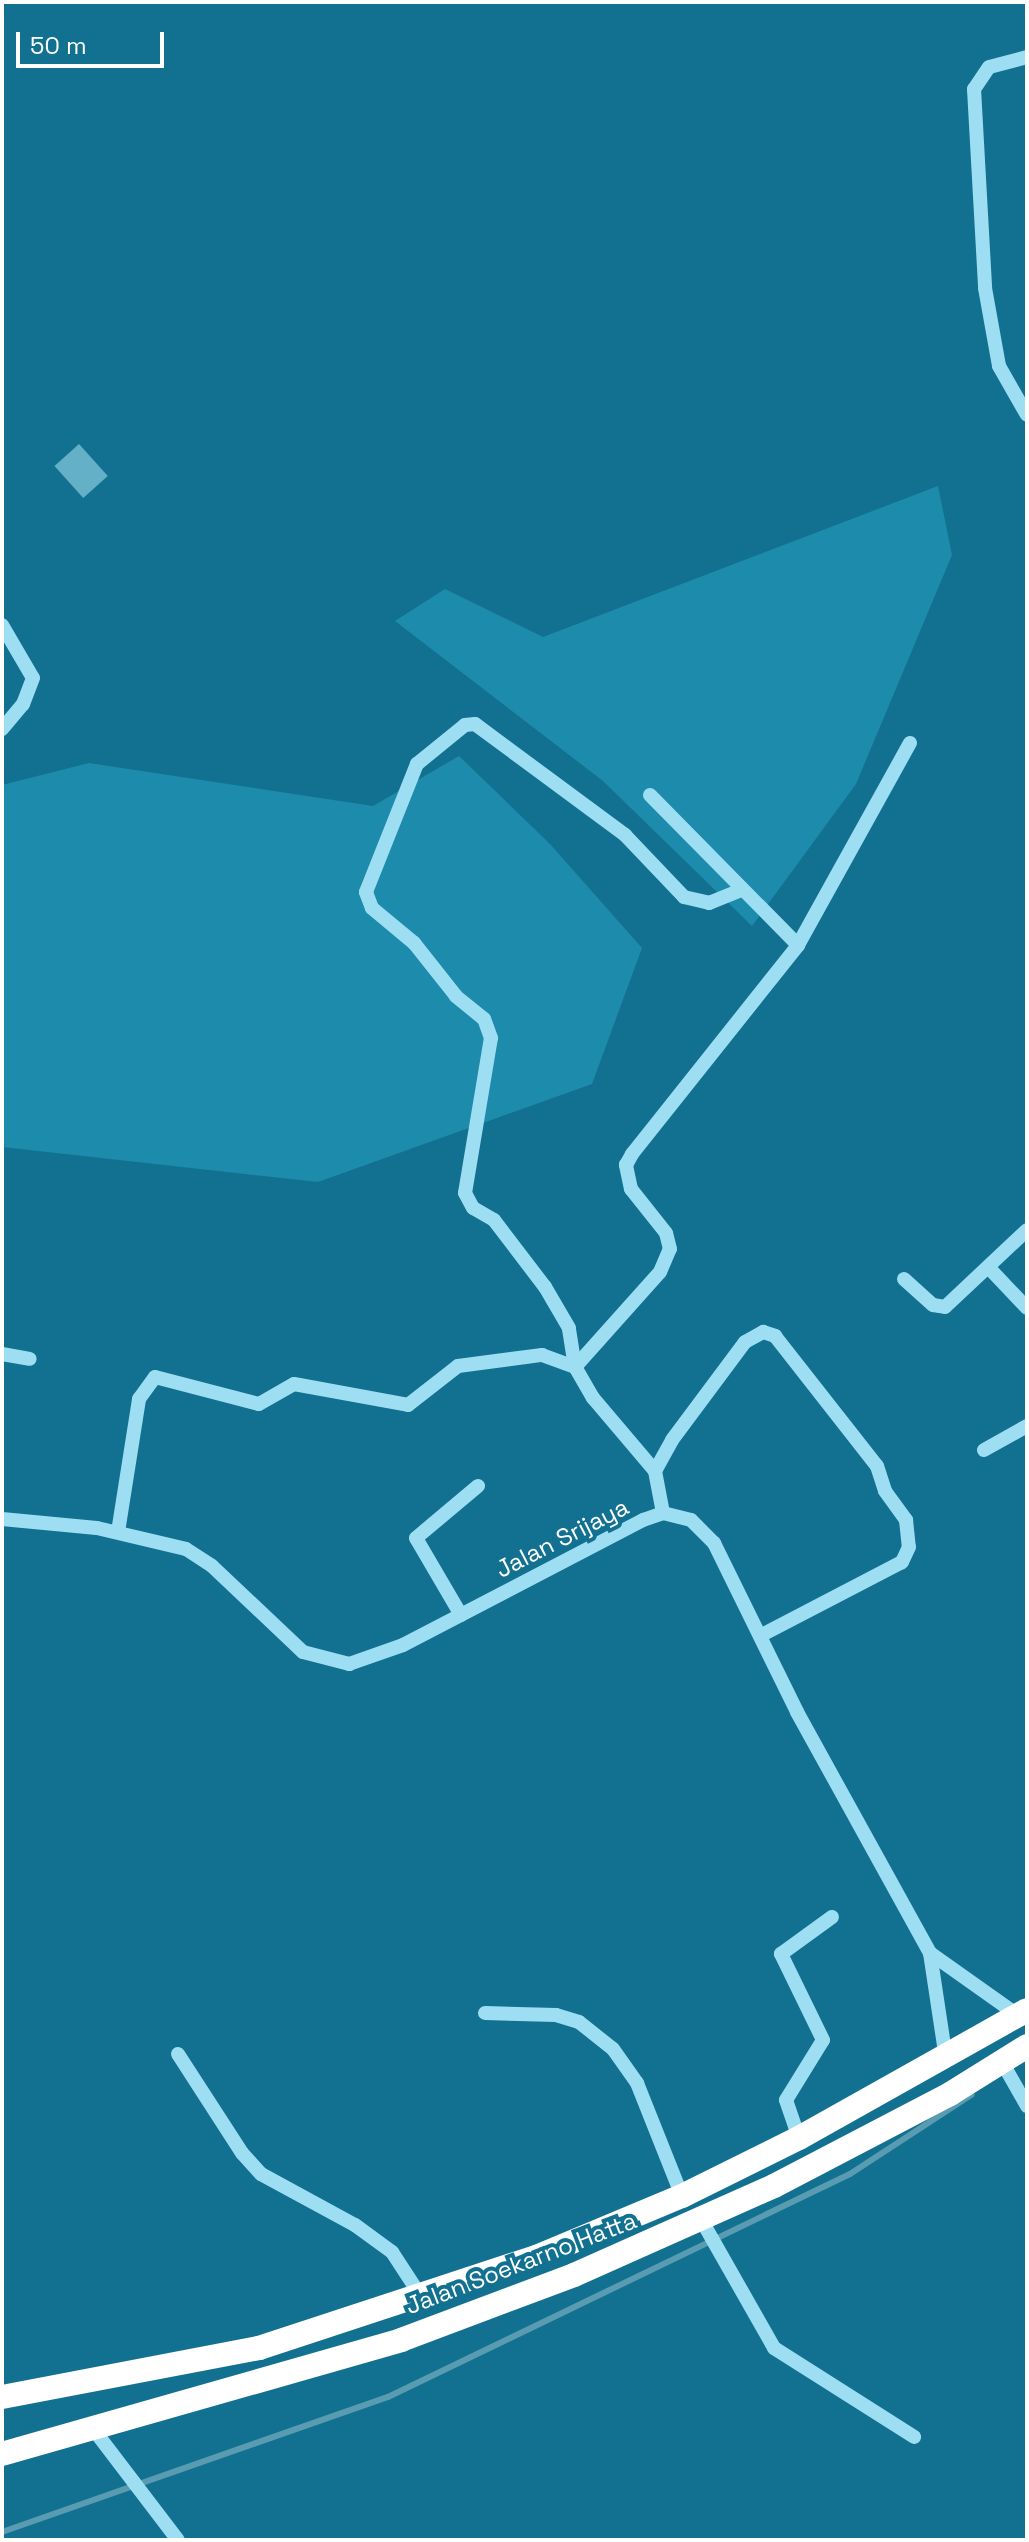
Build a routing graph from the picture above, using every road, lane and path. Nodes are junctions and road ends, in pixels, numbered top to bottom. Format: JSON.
{"nodes":[{"id":1,"x":1027,"y":57,"type":"edge"},
{"id":2,"x":1027,"y":415,"type":"edge"},
{"id":3,"x":2,"y":625,"type":"edge"},
{"id":4,"x":2,"y":729,"type":"edge"},
{"id":5,"x":910,"y":743,"type":"dead end"},
{"id":6,"x":650,"y":795,"type":"dead end"},
{"id":7,"x":739,"y":891,"type":"junction"},
{"id":8,"x":798,"y":945,"type":"junction"},
{"id":9,"x":1027,"y":1230,"type":"edge"},
{"id":10,"x":989,"y":1268,"type":"junction"},
{"id":11,"x":904,"y":1279,"type":"dead end"},
{"id":12,"x":1027,"y":1308,"type":"edge"},
{"id":13,"x":2,"y":1354,"type":"edge"},
{"id":14,"x":30,"y":1359,"type":"dead end"},
{"id":15,"x":575,"y":1367,"type":"junction"},
{"id":16,"x":1027,"y":1426,"type":"edge"},
{"id":17,"x":984,"y":1450,"type":"dead end"},
{"id":18,"x":655,"y":1471,"type":"junction"},
{"id":19,"x":478,"y":1486,"type":"dead end"},
{"id":20,"x":663,"y":1513,"type":"junction"},
{"id":21,"x":2,"y":1519,"type":"edge"},
{"id":22,"x":118,"y":1532,"type":"junction"},
{"id":23,"x":461,"y":1615,"type":"junction"},
{"id":24,"x":760,"y":1636,"type":"junction"},
{"id":25,"x":832,"y":1917,"type":"dead end"},
{"id":26,"x":930,"y":1953,"type":"junction"},
{"id":27,"x":485,"y":2013,"type":"dead end"},
{"id":28,"x":1023,"y":2013,"type":"edge"},
{"id":29,"x":1027,"y":2046,"type":"edge"},
{"id":30,"x":178,"y":2054,"type":"dead end"},
{"id":31,"x":946,"y":2059,"type":"junction"},
{"id":32,"x":1004,"y":2064,"type":"junction"},
{"id":33,"x":1027,"y":2106,"type":"edge"},
{"id":34,"x":799,"y":2138,"type":"junction"},
{"id":35,"x":682,"y":2196,"type":"junction"},
{"id":36,"x":706,"y":2228,"type":"junction"},
{"id":37,"x":422,"y":2298,"type":"junction"},
{"id":38,"x":2,"y":2397,"type":"edge"},
{"id":39,"x":91,"y":2426,"type":"junction"},
{"id":40,"x":914,"y":2437,"type":"dead end"},
{"id":41,"x":2,"y":2454,"type":"edge"},
{"id":42,"x":178,"y":2540,"type":"edge"}],
"edges":[{"from":1,"to":2,"type":"street"},
{"from":3,"to":4,"type":"street"},
{"from":5,"to":8,"type":"street"},
{"from":6,"to":7,"type":"street"},
{"from":7,"to":8,"type":"street"},
{"from":7,"to":15,"type":"street"},
{"from":8,"to":15,"type":"street"},
{"from":9,"to":10,"type":"street"},
{"from":10,"to":11,"type":"street"},
{"from":10,"to":12,"type":"street"},
{"from":13,"to":14,"type":"street"},
{"from":15,"to":18,"type":"street"},
{"from":15,"to":22,"type":"street"},
{"from":16,"to":17,"type":"street"},
{"from":18,"to":20,"type":"street"},
{"from":18,"to":24,"type":"street"},
{"from":19,"to":23,"type":"street"},
{"from":20,"to":23,"type":"street","name":"Jalan Srijaya"},
{"from":20,"to":24,"type":"street","name":"Jalan Srijaya"},
{"from":21,"to":22,"type":"street","name":"Jalan Srijaya"},
{"from":22,"to":23,"type":"street","name":"Jalan Srijaya"},
{"from":24,"to":26,"type":"street","name":"Jalan Srijaya"},
{"from":25,"to":34,"type":"street"},
{"from":26,"to":28,"type":"street","name":"Jalan Srijaya"},
{"from":26,"to":31,"type":"street"},
{"from":27,"to":35,"type":"street"},
{"from":28,"to":31,"type":"highway","name":"Jalan Soekarno Hatta"},
{"from":29,"to":32,"type":"highway","name":"Jalan Soekarno Hatta"},
{"from":30,"to":37,"type":"street"},
{"from":31,"to":34,"type":"highway","name":"Jalan Soekarno Hatta"},
{"from":32,"to":33,"type":"street"},
{"from":32,"to":36,"type":"highway","name":"Jalan Soekarno Hatta"},
{"from":34,"to":35,"type":"highway","name":"Jalan Soekarno Hatta"},
{"from":35,"to":37,"type":"highway","name":"Jalan Soekarno Hatta"},
{"from":36,"to":39,"type":"highway","name":"Jalan Soekarno Hatta"},
{"from":36,"to":40,"type":"street"},
{"from":37,"to":38,"type":"highway","name":"Jalan Soekarno Hatta"},
{"from":39,"to":41,"type":"highway","name":"Jalan Soekarno Hatta"},
{"from":39,"to":42,"type":"street"}]}
